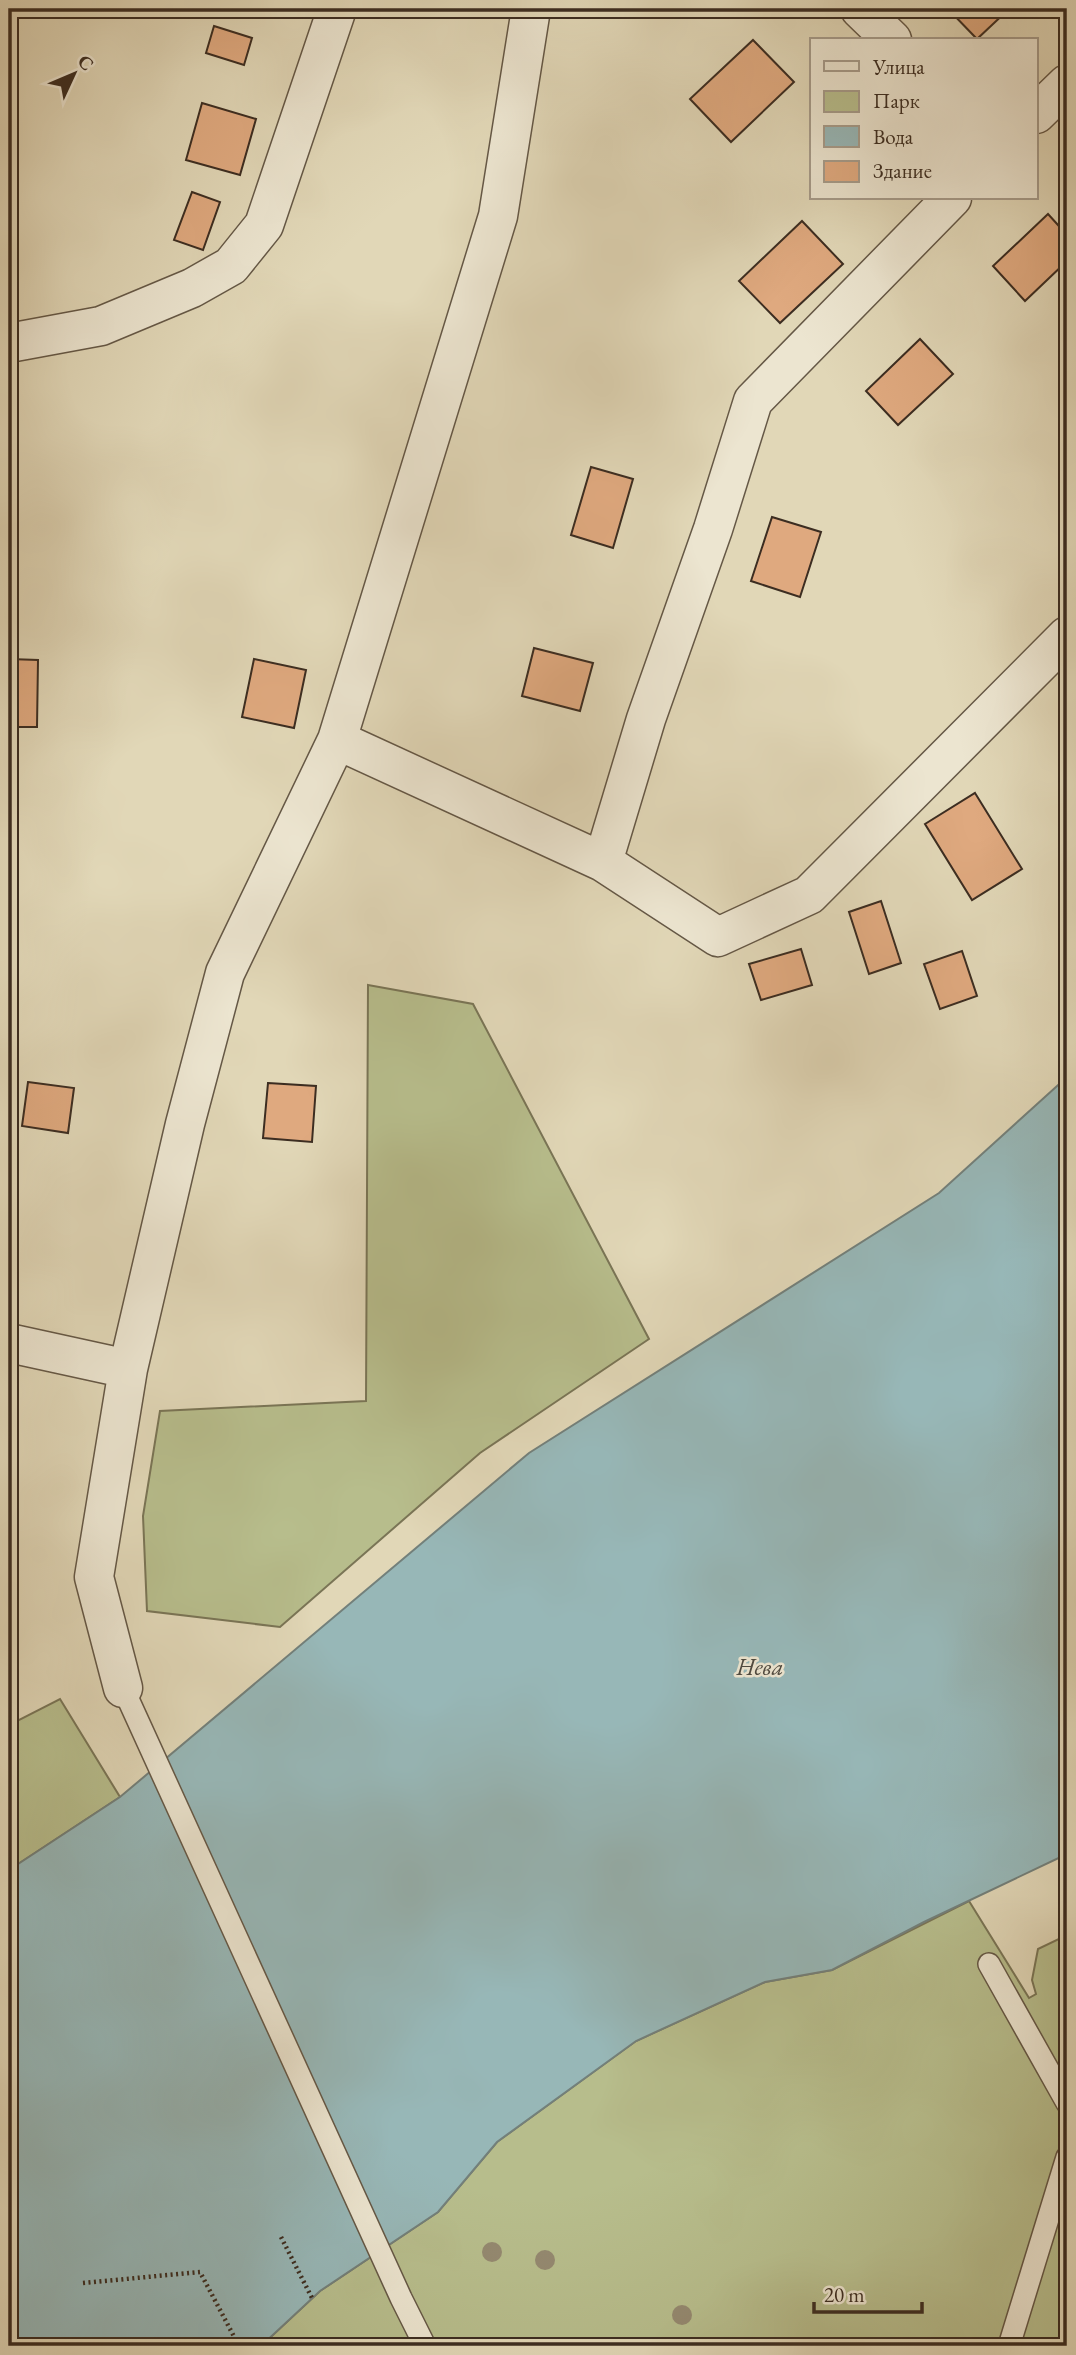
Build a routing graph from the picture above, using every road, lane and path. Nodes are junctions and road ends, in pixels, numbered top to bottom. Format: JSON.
{"nodes":[{"id":1,"x":337,"y":9,"type":"edge"},
{"id":2,"x":531,"y":9,"type":"edge"},
{"id":3,"x":860,"y":9,"type":"edge"},
{"id":4,"x":890,"y":38,"type":"edge"},
{"id":5,"x":1067,"y":84,"type":"edge"},
{"id":6,"x":1038,"y":112,"type":"edge"},
{"id":7,"x":950,"y":200,"type":"edge"},
{"id":8,"x":9,"y":343,"type":"edge"},
{"id":9,"x":1067,"y":636,"type":"edge"},
{"id":10,"x":337,"y":740,"type":"junction"},
{"id":11,"x":603,"y":862,"type":"junction"},
{"id":12,"x":9,"y":1343,"type":"edge"},
{"id":13,"x":128,"y":1368,"type":"junction"},
{"id":14,"x":123,"y":1688,"type":"joint"},
{"id":15,"x":989,"y":1964,"type":"dead end"},
{"id":16,"x":1064,"y":2091,"type":"edge"},
{"id":17,"x":1067,"y":2157,"type":"edge"},
{"id":18,"x":281,"y":2237,"type":"dead end"},
{"id":19,"x":83,"y":2283,"type":"dead end"},
{"id":20,"x":312,"y":2298,"type":"dead end"},
{"id":21,"x":239,"y":2346,"type":"edge"},
{"id":22,"x":425,"y":2346,"type":"edge"},
{"id":23,"x":1009,"y":2346,"type":"edge"}],
"edges":[{"from":1,"to":8,"type":"street"},
{"from":2,"to":10,"type":"street"},
{"from":3,"to":4,"type":"street"},
{"from":5,"to":6,"type":"street"},
{"from":7,"to":11,"type":"street"},
{"from":9,"to":11,"type":"street"},
{"from":10,"to":11,"type":"street"},
{"from":10,"to":13,"type":"street"},
{"from":12,"to":13,"type":"street"},
{"from":13,"to":14,"type":"street"},
{"from":14,"to":22,"type":"lane"},
{"from":15,"to":16,"type":"lane"},
{"from":17,"to":23,"type":"lane"},
{"from":18,"to":20,"type":"path"},
{"from":19,"to":21,"type":"path"}]}
